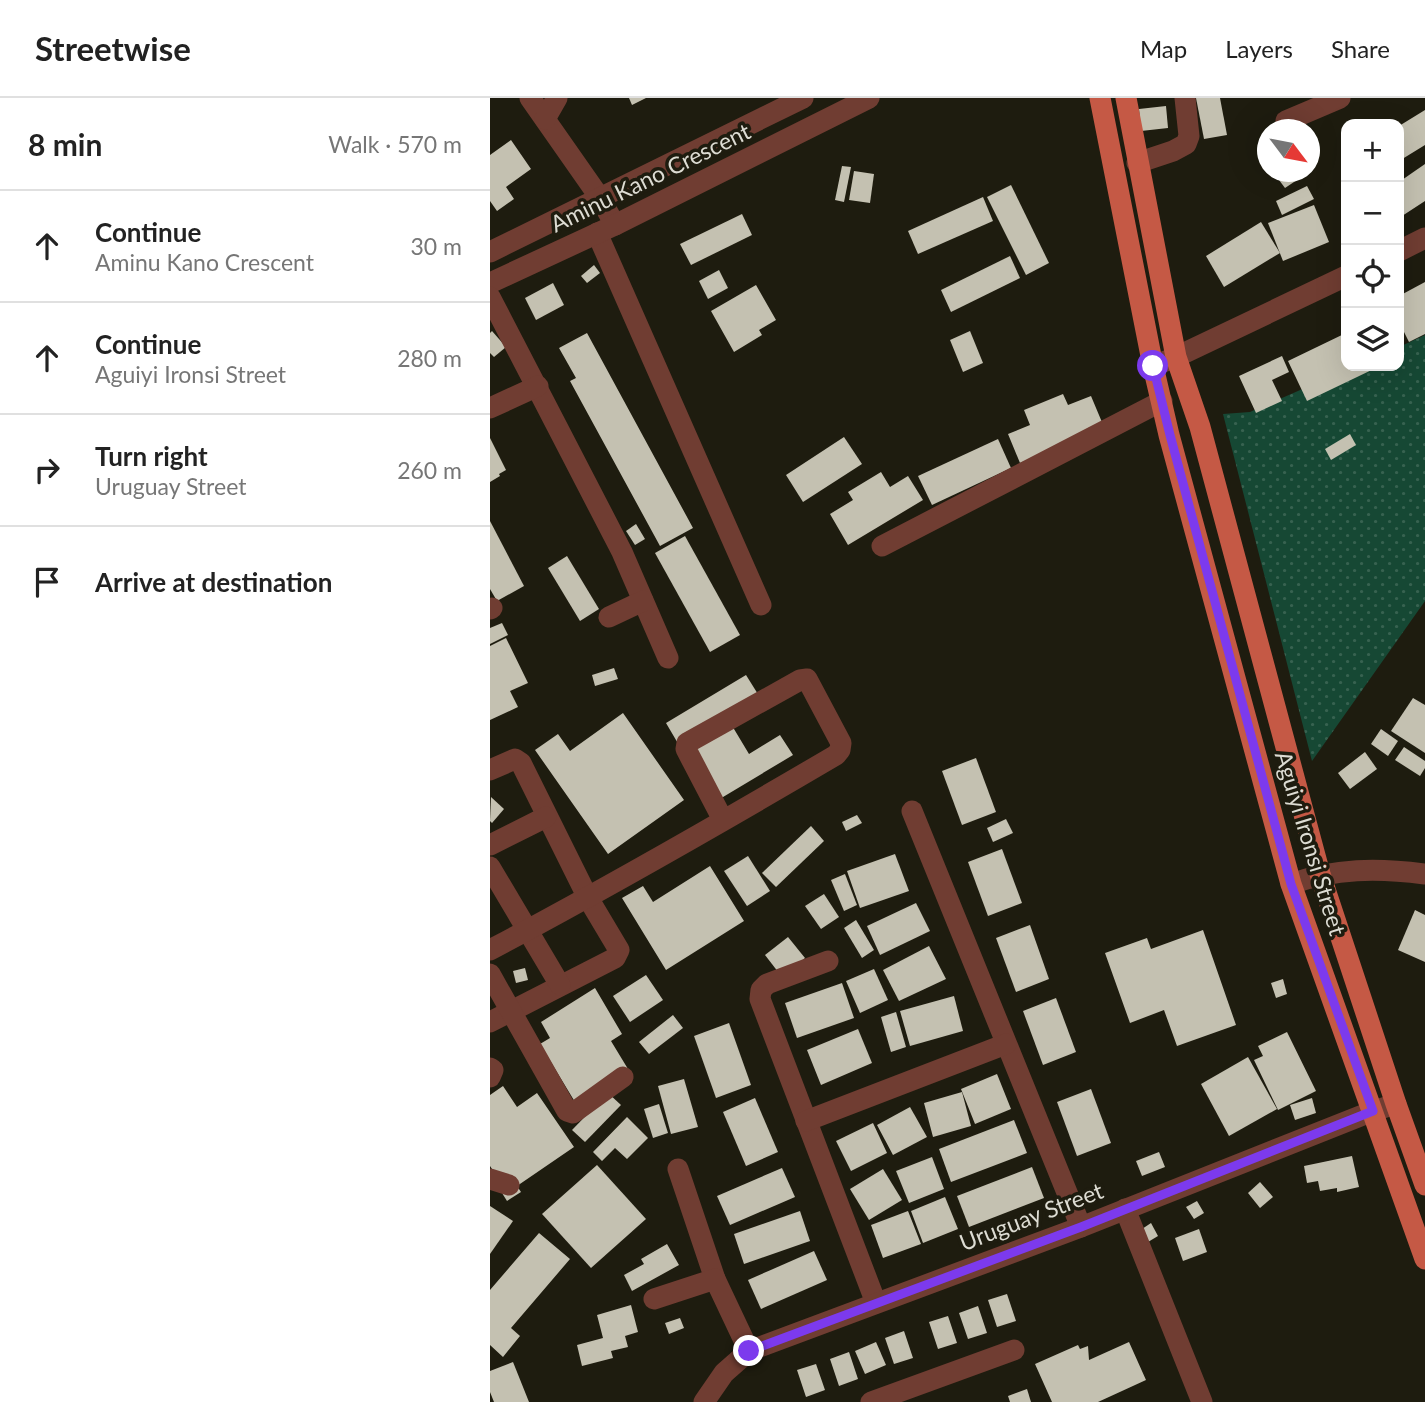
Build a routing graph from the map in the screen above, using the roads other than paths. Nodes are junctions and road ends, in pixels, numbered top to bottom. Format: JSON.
{"nodes":[{"id":1,"x":530,"y":98,"type":"edge"},
{"id":2,"x":557,"y":98,"type":"edge"},
{"id":3,"x":803,"y":98,"type":"edge"},
{"id":4,"x":869,"y":98,"type":"edge"},
{"id":5,"x":1100,"y":98,"type":"edge"},
{"id":6,"x":1126,"y":98,"type":"edge"},
{"id":7,"x":1185,"y":98,"type":"edge"},
{"id":8,"x":1340,"y":98,"type":"edge"},
{"id":9,"x":545,"y":119,"type":"junction"},
{"id":10,"x":1291,"y":119,"type":"edge"},
{"id":11,"x":1137,"y":163,"type":"junction"},
{"id":12,"x":600,"y":198,"type":"junction"},
{"id":13,"x":606,"y":229,"type":"junction"},
{"id":14,"x":1425,"y":238,"type":"edge"},
{"id":15,"x":1404,"y":248,"type":"edge"},
{"id":16,"x":490,"y":252,"type":"edge"},
{"id":17,"x":1341,"y":278,"type":"edge"},
{"id":18,"x":490,"y":283,"type":"edge"},
{"id":19,"x":490,"y":297,"type":"edge"},
{"id":20,"x":1175,"y":357,"type":"junction"},
{"id":21,"x":1153,"y":366,"type":"junction"},
{"id":22,"x":538,"y":386,"type":"junction"},
{"id":23,"x":1162,"y":401,"type":"junction"},
{"id":24,"x":490,"y":408,"type":"edge"},
{"id":25,"x":882,"y":546,"type":"dead end"},
{"id":26,"x":643,"y":601,"type":"junction"},
{"id":27,"x":761,"y":605,"type":"dead end"},
{"id":28,"x":609,"y":617,"type":"dead end"},
{"id":29,"x":667,"y":658,"type":"dead end"},
{"id":30,"x":490,"y":770,"type":"edge"},
{"id":31,"x":912,"y":811,"type":"dead end"},
{"id":32,"x":546,"y":817,"type":"junction"},
{"id":33,"x":723,"y":820,"type":"junction"},
{"id":34,"x":490,"y":845,"type":"edge"},
{"id":35,"x":490,"y":867,"type":"edge"},
{"id":36,"x":1320,"y":874,"type":"junction"},
{"id":37,"x":1425,"y":874,"type":"edge"},
{"id":38,"x":1291,"y":884,"type":"junction"},
{"id":39,"x":588,"y":898,"type":"junction"},
{"id":40,"x":529,"y":930,"type":"junction"},
{"id":41,"x":490,"y":950,"type":"edge"},
{"id":42,"x":828,"y":961,"type":"dead end"},
{"id":43,"x":490,"y":974,"type":"edge"},
{"id":44,"x":561,"y":985,"type":"junction"},
{"id":45,"x":512,"y":1010,"type":"junction"},
{"id":46,"x":490,"y":1022,"type":"edge"},
{"id":47,"x":1006,"y":1044,"type":"junction"},
{"id":48,"x":490,"y":1068,"type":"edge"},
{"id":49,"x":490,"y":1077,"type":"edge"},
{"id":50,"x":623,"y":1077,"type":"dead end"},
{"id":51,"x":1396,"y":1104,"type":"junction"},
{"id":52,"x":1373,"y":1111,"type":"junction"},
{"id":53,"x":806,"y":1121,"type":"junction"},
{"id":54,"x":678,"y":1169,"type":"dead end"},
{"id":55,"x":1425,"y":1185,"type":"edge"},
{"id":56,"x":1125,"y":1209,"type":"junction"},
{"id":57,"x":1081,"y":1227,"type":"junction"},
{"id":58,"x":1425,"y":1259,"type":"edge"},
{"id":59,"x":715,"y":1279,"type":"junction"},
{"id":60,"x":654,"y":1299,"type":"dead end"},
{"id":61,"x":876,"y":1303,"type":"junction"},
{"id":62,"x":1014,"y":1350,"type":"dead end"},
{"id":63,"x":749,"y":1351,"type":"junction"},
{"id":64,"x":704,"y":1402,"type":"edge"},
{"id":65,"x":871,"y":1402,"type":"edge"},
{"id":66,"x":1202,"y":1402,"type":"edge"}],
"edges":[{"from":1,"to":9,"type":"street"},
{"from":2,"to":9,"type":"street"},
{"from":3,"to":12,"type":"street","name":"Aminu Kano Crescent"},
{"from":4,"to":13,"type":"street","name":"Aminu Kano Crescent"},
{"from":5,"to":21,"type":"main road"},
{"from":6,"to":11,"type":"main road"},
{"from":7,"to":11,"type":"street"},
{"from":8,"to":10,"type":"street"},
{"from":9,"to":12,"type":"street"},
{"from":11,"to":20,"type":"main road"},
{"from":12,"to":13,"type":"street"},
{"from":12,"to":16,"type":"street","name":"Aminu Kano Crescent"},
{"from":13,"to":18,"type":"street","name":"Aminu Kano Crescent"},
{"from":13,"to":27,"type":"street"},
{"from":14,"to":15,"type":"street"},
{"from":17,"to":20,"type":"street"},
{"from":19,"to":22,"type":"street"},
{"from":20,"to":21,"type":"street"},
{"from":20,"to":36,"type":"main road","name":"Aguiyi Ironsi Street"},
{"from":21,"to":23,"type":"main road"},
{"from":22,"to":24,"type":"street"},
{"from":22,"to":26,"type":"street"},
{"from":23,"to":25,"type":"street"},
{"from":23,"to":38,"type":"main road","name":"Aguiyi Ironsi Street"},
{"from":26,"to":28,"type":"street"},
{"from":26,"to":29,"type":"street"},
{"from":30,"to":32,"type":"street"},
{"from":31,"to":47,"type":"street"},
{"from":32,"to":34,"type":"street"},
{"from":32,"to":39,"type":"street"},
{"from":33,"to":33,"type":"street"},
{"from":33,"to":39,"type":"street"},
{"from":35,"to":40,"type":"street"},
{"from":36,"to":37,"type":"street"},
{"from":36,"to":38,"type":"street"},
{"from":36,"to":51,"type":"main road","name":"Aguiyi Ironsi Street"},
{"from":38,"to":52,"type":"main road","name":"Aguiyi Ironsi Street"},
{"from":39,"to":40,"type":"street"},
{"from":39,"to":44,"type":"street"},
{"from":40,"to":41,"type":"street"},
{"from":40,"to":44,"type":"street"},
{"from":42,"to":53,"type":"street"},
{"from":43,"to":45,"type":"street"},
{"from":44,"to":45,"type":"street"},
{"from":45,"to":46,"type":"street"},
{"from":45,"to":50,"type":"street"},
{"from":47,"to":53,"type":"street"},
{"from":47,"to":57,"type":"street"},
{"from":48,"to":49,"type":"street"},
{"from":51,"to":52,"type":"street","name":"Uruguay Street"},
{"from":51,"to":55,"type":"main road","name":"Aguiyi Ironsi Street"},
{"from":52,"to":56,"type":"street","name":"Uruguay Street"},
{"from":52,"to":58,"type":"main road","name":"Aguiyi Ironsi Street"},
{"from":53,"to":61,"type":"street"},
{"from":54,"to":59,"type":"street"},
{"from":56,"to":57,"type":"street","name":"Uruguay Street"},
{"from":56,"to":66,"type":"street"},
{"from":57,"to":61,"type":"street","name":"Uruguay Street"},
{"from":59,"to":60,"type":"street"},
{"from":59,"to":63,"type":"street"},
{"from":61,"to":63,"type":"street","name":"Uruguay Street"},
{"from":62,"to":65,"type":"street"},
{"from":63,"to":64,"type":"street","name":"Uruguay Street"}]}
